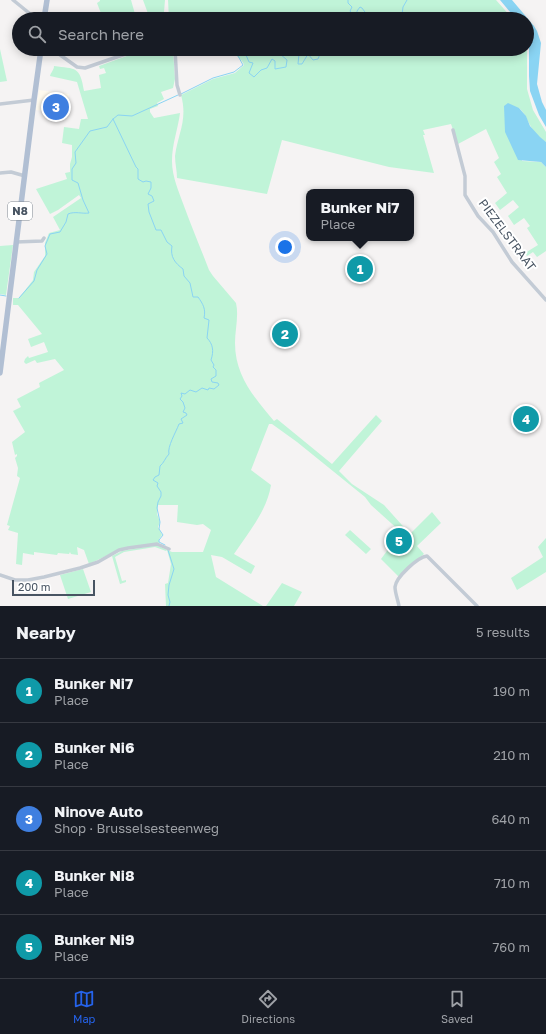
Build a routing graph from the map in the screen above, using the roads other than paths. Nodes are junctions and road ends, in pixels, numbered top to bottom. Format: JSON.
{"nodes":[{"id":1,"x":13,"y":0,"type":"edge"},
{"id":2,"x":46,"y":0,"type":"edge"},
{"id":3,"x":28,"y":12,"type":"edge"},
{"id":4,"x":45,"y":12,"type":"edge"},
{"id":5,"x":40,"y":56,"type":"edge"},
{"id":6,"x":63,"y":56,"type":"edge"},
{"id":7,"x":120,"y":56,"type":"edge"},
{"id":8,"x":175,"y":56,"type":"edge"},
{"id":9,"x":180,"y":95,"type":"dead end"},
{"id":10,"x":34,"y":100,"type":"junction"},
{"id":11,"x":0,"y":104,"type":"edge"},
{"id":12,"x":453,"y":130,"type":"dead end"},
{"id":13,"x":0,"y":173,"type":"edge"},
{"id":14,"x":25,"y":176,"type":"junction"},
{"id":15,"x":44,"y":238,"type":"dead end"},
{"id":16,"x":16,"y":242,"type":"junction"},
{"id":17,"x":546,"y":300,"type":"edge"},
{"id":18,"x":2,"y":346,"type":"edge"},
{"id":19,"x":0,"y":373,"type":"edge"},
{"id":20,"x":169,"y":549,"type":"dead end"},
{"id":21,"x":0,"y":575,"type":"edge"},
{"id":22,"x":399,"y":606,"type":"edge"},
{"id":23,"x":477,"y":606,"type":"edge"}],
"edges":[{"from":1,"to":3,"type":"street"},
{"from":2,"to":4,"type":"main road"},
{"from":5,"to":10,"type":"main road","number":"N8"},
{"from":6,"to":7,"type":"street"},
{"from":8,"to":9,"type":"street"},
{"from":10,"to":11,"type":"street"},
{"from":10,"to":14,"type":"main road","number":"N8"},
{"from":12,"to":17,"type":"street","name":"PIEZELSTRAAT"},
{"from":13,"to":14,"type":"street"},
{"from":14,"to":16,"type":"main road","number":"N8"},
{"from":15,"to":16,"type":"street"},
{"from":16,"to":18,"type":"main road","number":"N8"},
{"from":18,"to":19,"type":"main road","number":"N8"},
{"from":20,"to":21,"type":"street"},
{"from":22,"to":23,"type":"street"}]}
